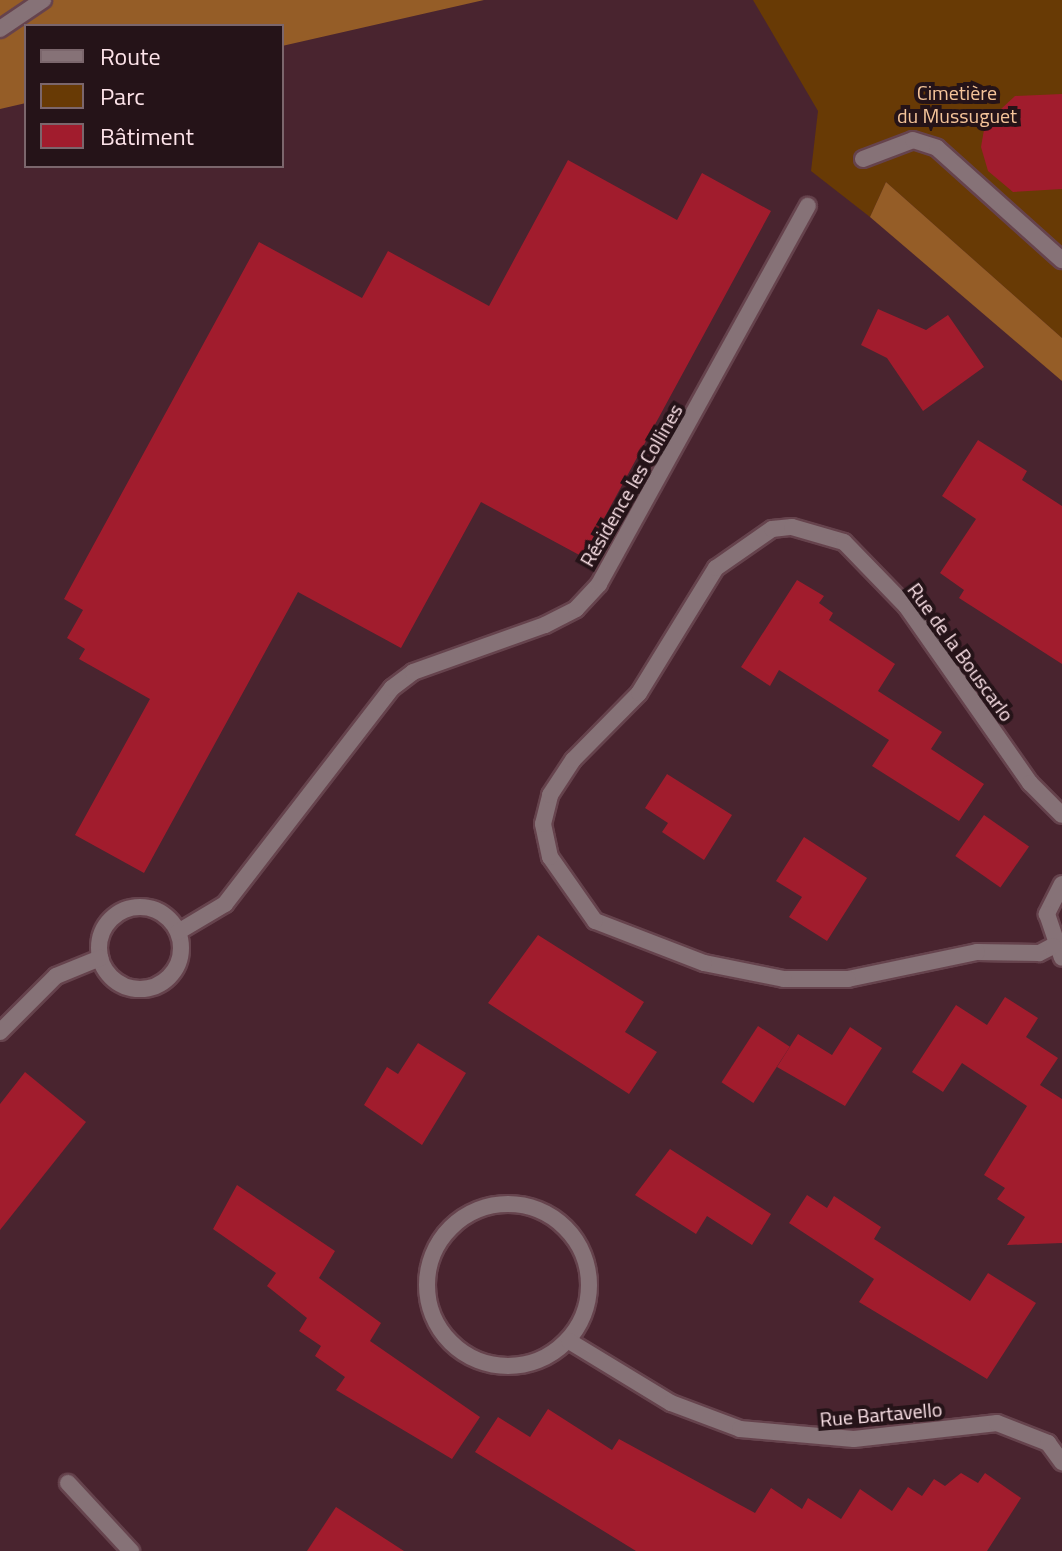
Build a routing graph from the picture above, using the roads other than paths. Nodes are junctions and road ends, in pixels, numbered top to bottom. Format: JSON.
{"nodes":[{"id":1,"x":43,"y":0,"type":"edge"},
{"id":2,"x":0,"y":29,"type":"edge"},
{"id":3,"x":863,"y":159,"type":"dead end"},
{"id":4,"x":808,"y":206,"type":"dead end"},
{"id":5,"x":1062,"y":260,"type":"edge"},
{"id":6,"x":1062,"y":815,"type":"edge"},
{"id":7,"x":1062,"y":884,"type":"edge"},
{"id":8,"x":178,"y":932,"type":"junction"},
{"id":9,"x":1058,"y":952,"type":"edge"},
{"id":10,"x":100,"y":958,"type":"junction"},
{"id":11,"x":0,"y":1032,"type":"edge"},
{"id":12,"x":569,"y":1341,"type":"junction"},
{"id":13,"x":1062,"y":1462,"type":"edge"},
{"id":14,"x":68,"y":1483,"type":"dead end"},
{"id":15,"x":131,"y":1551,"type":"edge"}],
"edges":[{"from":1,"to":2,"type":"street"},
{"from":3,"to":5,"type":"street"},
{"from":4,"to":8,"type":"street","name":"Résidence les Collines"},
{"from":6,"to":9,"type":"street","name":"Rue de la Bouscarlo"},
{"from":7,"to":9,"type":"street"},
{"from":8,"to":10,"type":"street"},
{"from":8,"to":10,"type":"street"},
{"from":10,"to":11,"type":"street"},
{"from":12,"to":12,"type":"street"},
{"from":12,"to":13,"type":"street","name":"Rue Bartavello"},
{"from":14,"to":15,"type":"street"}]}
